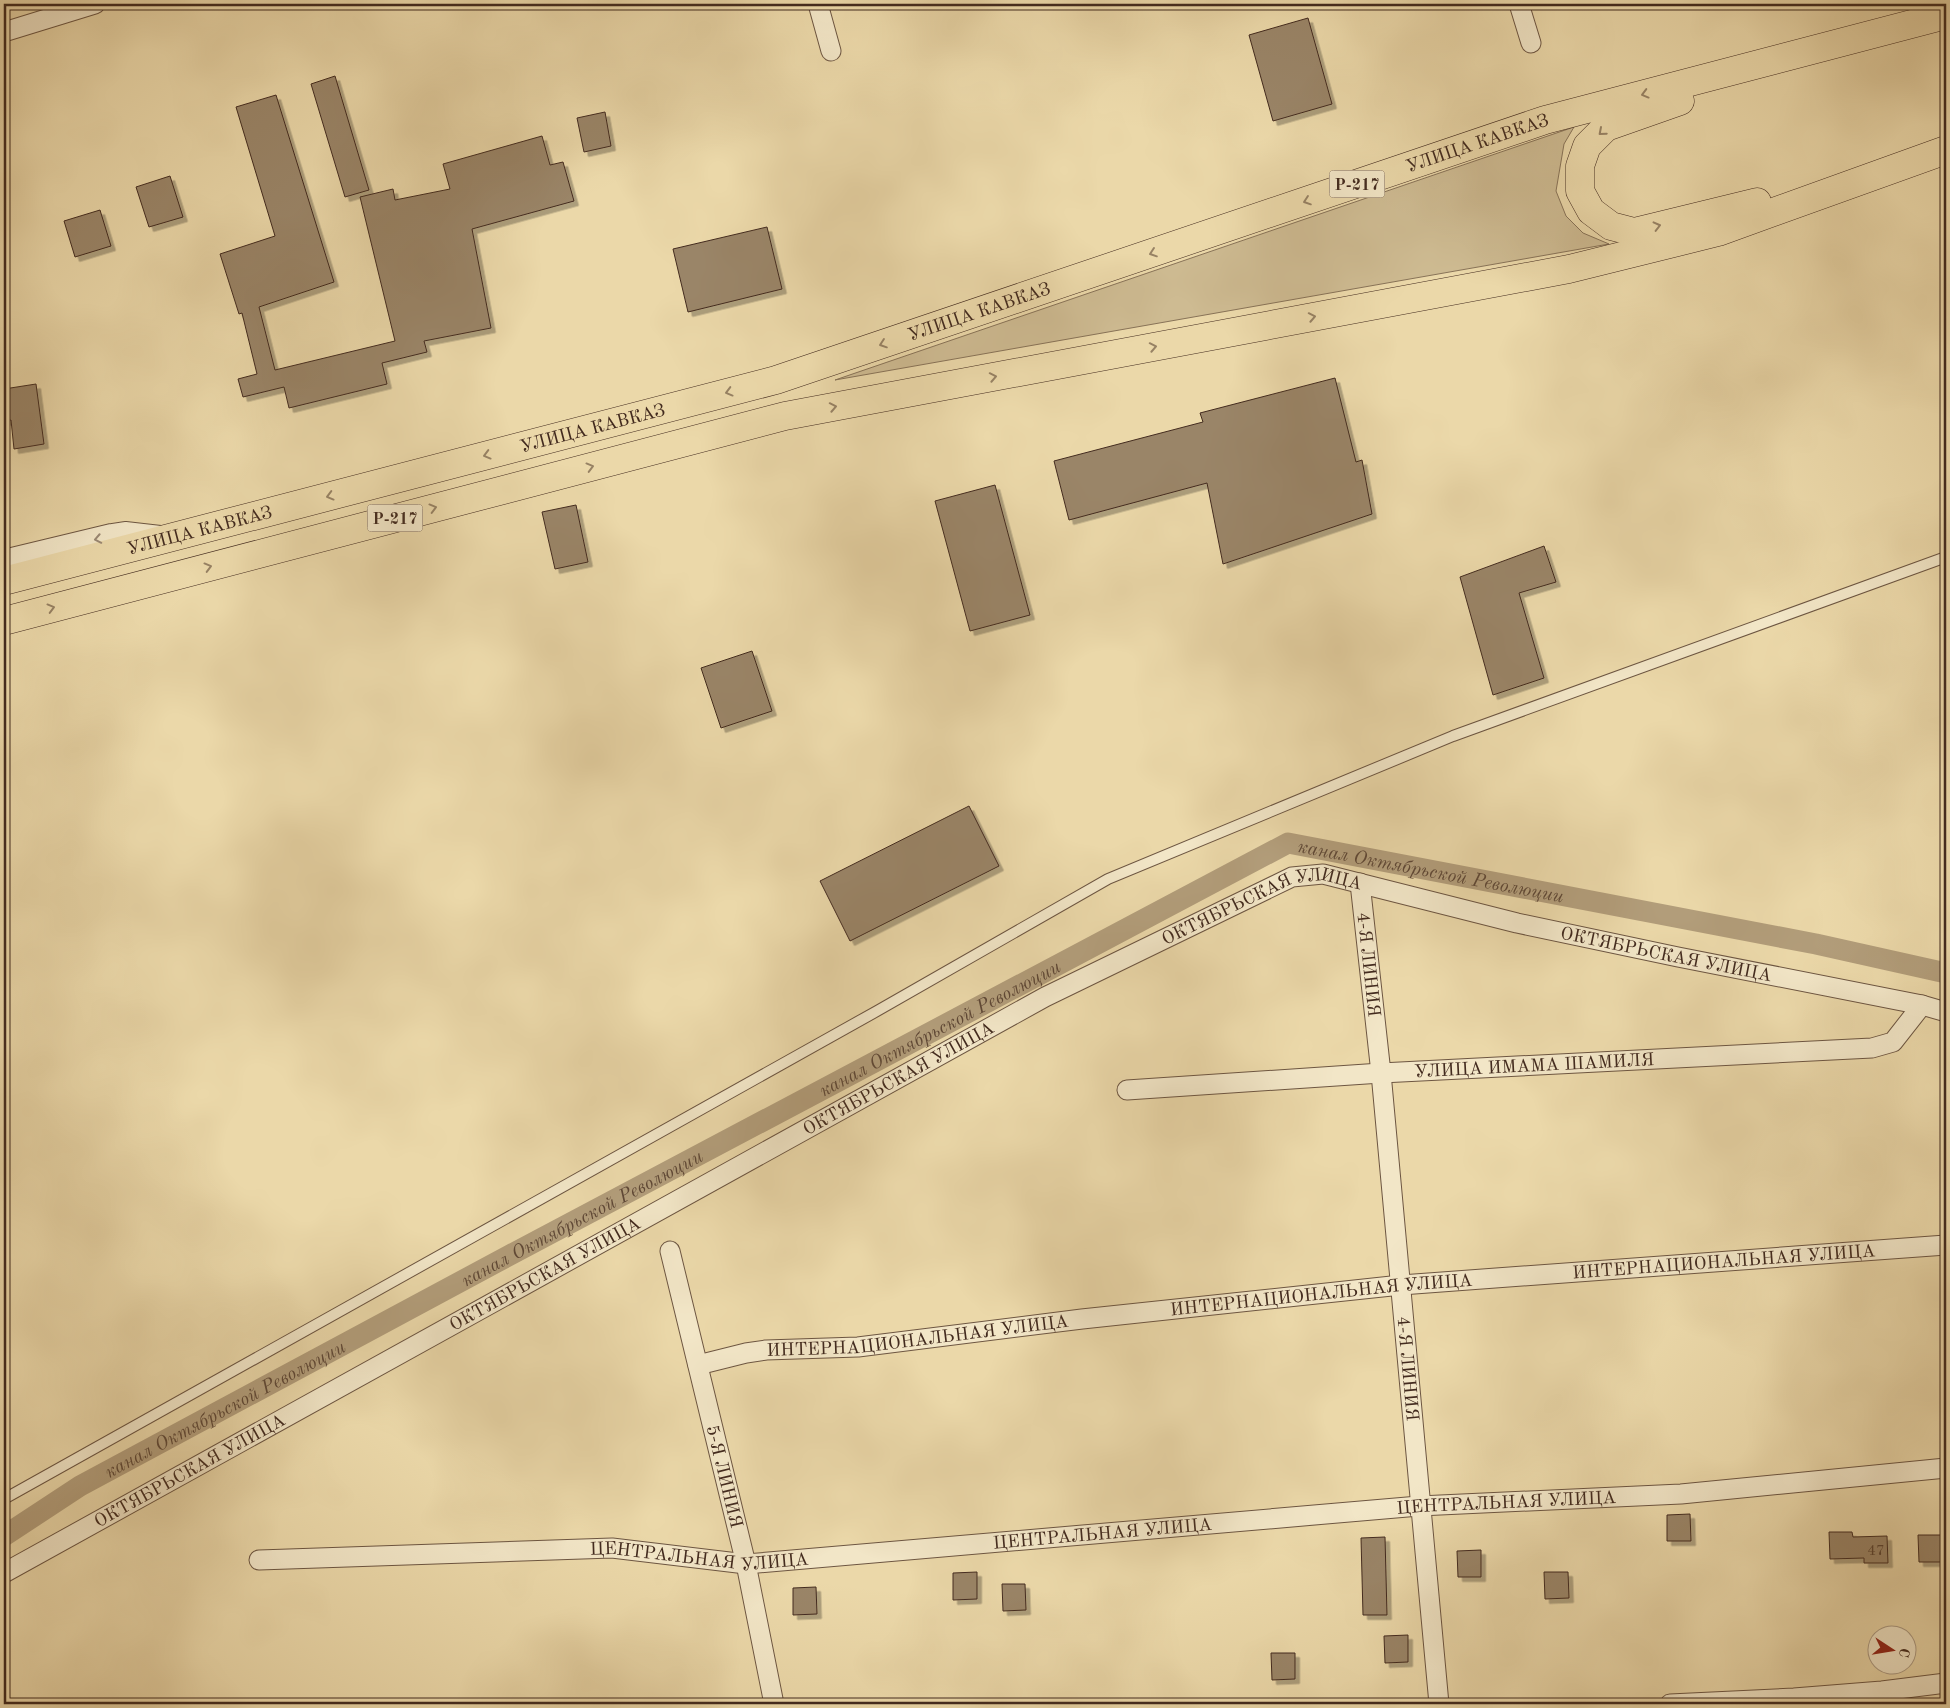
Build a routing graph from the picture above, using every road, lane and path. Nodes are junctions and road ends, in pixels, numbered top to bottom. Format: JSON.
{"nodes":[{"id":1,"x":95,"y":4,"type":"edge"},
{"id":2,"x":818,"y":4,"type":"edge"},
{"id":3,"x":1519,"y":4,"type":"edge"},
{"id":4,"x":1946,"y":15,"type":"edge"},
{"id":5,"x":4,"y":32,"type":"edge"},
{"id":6,"x":1877,"y":32,"type":"junction"},
{"id":7,"x":1532,"y":43,"type":"dead end"},
{"id":8,"x":831,"y":51,"type":"dead end"},
{"id":9,"x":1946,"y":150,"type":"edge"},
{"id":10,"x":1898,"y":168,"type":"junction"},
{"id":11,"x":164,"y":539,"type":"junction"},
{"id":12,"x":1946,"y":557,"type":"edge"},
{"id":13,"x":4,"y":562,"type":"edge"},
{"id":14,"x":4,"y":581,"type":"edge"},
{"id":15,"x":4,"y":621,"type":"edge"},
{"id":16,"x":1360,"y":882,"type":"junction"},
{"id":17,"x":1922,"y":1005,"type":"junction"},
{"id":18,"x":1946,"y":1012,"type":"edge"},
{"id":19,"x":1381,"y":1073,"type":"junction"},
{"id":20,"x":1127,"y":1090,"type":"dead end"},
{"id":21,"x":1946,"y":1245,"type":"edge"},
{"id":22,"x":670,"y":1250,"type":"dead end"},
{"id":23,"x":1401,"y":1285,"type":"junction"},
{"id":24,"x":698,"y":1365,"type":"junction"},
{"id":25,"x":1946,"y":1468,"type":"edge"},
{"id":26,"x":4,"y":1500,"type":"edge"},
{"id":27,"x":1419,"y":1506,"type":"junction"},
{"id":28,"x":259,"y":1560,"type":"dead end"},
{"id":29,"x":746,"y":1564,"type":"junction"},
{"id":30,"x":4,"y":1573,"type":"edge"},
{"id":31,"x":1946,"y":1683,"type":"edge"},
{"id":32,"x":774,"y":1704,"type":"edge"},
{"id":33,"x":1439,"y":1704,"type":"edge"},
{"id":34,"x":1670,"y":1704,"type":"edge"}],
"edges":[{"from":1,"to":5,"type":"street"},
{"from":2,"to":8,"type":"street"},
{"from":3,"to":7,"type":"street"},
{"from":4,"to":6,"type":"highway","name":"УЛИЦА КАВКАЗ","number":"Р-217"},
{"from":6,"to":10,"type":"highway","one_way":true},
{"from":6,"to":11,"type":"highway","name":"УЛИЦА КАВКАЗ","number":"Р-217","one_way":true},
{"from":9,"to":10,"type":"highway"},
{"from":15,"to":10,"type":"highway","name":"УЛИЦА КАВКАЗ","number":"Р-217","one_way":true},
{"from":11,"to":13,"type":"street","one_way":true},
{"from":11,"to":14,"type":"highway","name":"УЛИЦА КАВКАЗ","number":"Р-217"},
{"from":12,"to":26,"type":"lane"},
{"from":16,"to":17,"type":"street","name":"ОКТЯБРЬСКАЯ УЛИЦА"},
{"from":16,"to":19,"type":"street","name":"4-Я ЛИНИЯ"},
{"from":16,"to":30,"type":"street","name":"ОКТЯБРЬСКАЯ УЛИЦА"},
{"from":17,"to":18,"type":"street","name":"ОКТЯБРЬСКАЯ УЛИЦА"},
{"from":17,"to":19,"type":"street","name":"УЛИЦА ИМАМА ШАМИЛЯ"},
{"from":19,"to":20,"type":"street","name":"УЛИЦА ИМАМА ШАМИЛЯ"},
{"from":19,"to":23,"type":"street","name":"4-Я ЛИНИЯ"},
{"from":21,"to":23,"type":"street","name":"ИНТЕРНАЦИОНАЛЬНАЯ УЛИЦА"},
{"from":22,"to":24,"type":"street","name":"5-Я ЛИНИЯ"},
{"from":23,"to":24,"type":"street","name":"ИНТЕРНАЦИОНАЛЬНАЯ УЛИЦА"},
{"from":23,"to":27,"type":"street","name":"4-Я ЛИНИЯ"},
{"from":24,"to":29,"type":"street","name":"5-Я ЛИНИЯ"},
{"from":25,"to":27,"type":"street","name":"ЦЕНТРАЛЬНАЯ УЛИЦА"},
{"from":27,"to":29,"type":"street","name":"ЦЕНТРАЛЬНАЯ УЛИЦА"},
{"from":27,"to":33,"type":"street","name":"4-Я ЛИНИЯ"},
{"from":28,"to":29,"type":"street","name":"ЦЕНТРАЛЬНАЯ УЛИЦА"},
{"from":29,"to":32,"type":"street","name":"5-Я ЛИНИЯ"},
{"from":31,"to":34,"type":"street"}]}
